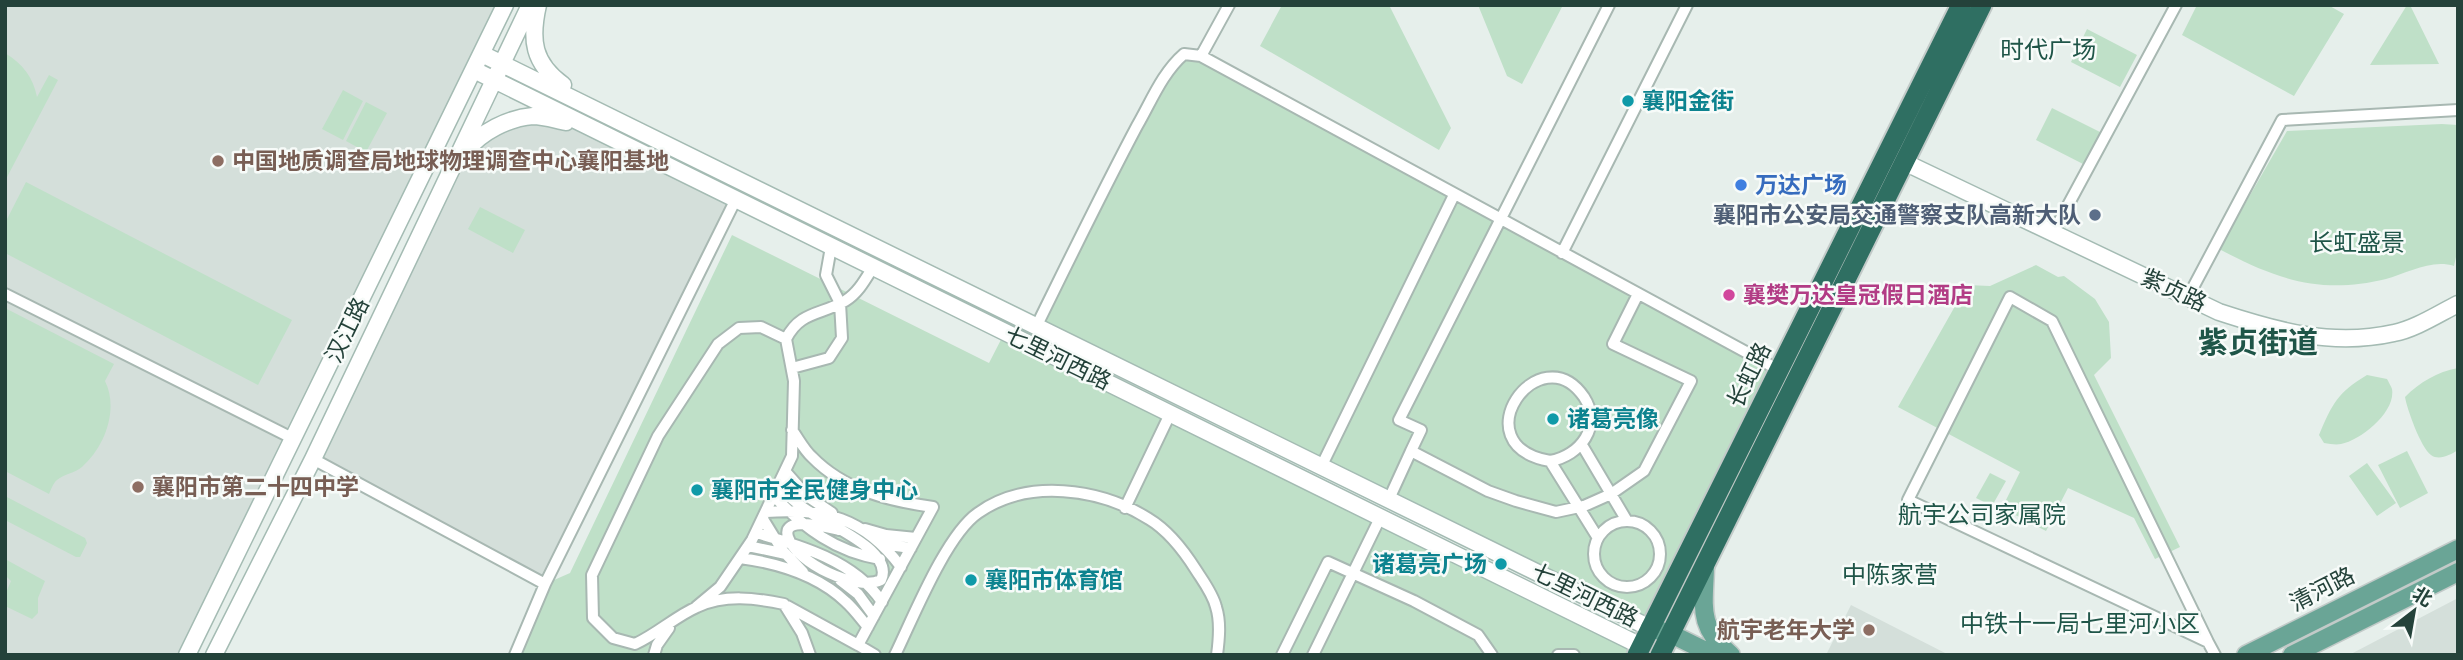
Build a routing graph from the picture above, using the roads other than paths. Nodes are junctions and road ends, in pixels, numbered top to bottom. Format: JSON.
{"nodes":[{"id":1,"x":505,"y":5,"type":"edge"},
{"id":2,"x":530,"y":5,"type":"edge"},
{"id":3,"x":538,"y":5,"type":"edge"},
{"id":4,"x":1229,"y":5,"type":"edge"},
{"id":5,"x":1609,"y":5,"type":"edge"},
{"id":6,"x":1687,"y":5,"type":"edge"},
{"id":7,"x":1961,"y":5,"type":"edge"},
{"id":8,"x":1982,"y":5,"type":"edge"},
{"id":9,"x":2176,"y":5,"type":"edge"},
{"id":10,"x":482,"y":54,"type":"junction"},
{"id":11,"x":1201,"y":56,"type":"junction"},
{"id":12,"x":502,"y":64,"type":"junction"},
{"id":13,"x":474,"y":70,"type":"junction"},
{"id":14,"x":494,"y":80,"type":"junction"},
{"id":15,"x":596,"y":110,"type":"junction"},
{"id":16,"x":2458,"y":110,"type":"edge"},
{"id":17,"x":586,"y":125,"type":"junction"},
{"id":18,"x":1904,"y":162,"type":"junction"},
{"id":19,"x":450,"y":172,"type":"junction"},
{"id":20,"x":1454,"y":195,"type":"junction"},
{"id":21,"x":736,"y":200,"type":"junction"},
{"id":22,"x":1502,"y":220,"type":"junction"},
{"id":23,"x":2053,"y":233,"type":"junction"},
{"id":24,"x":831,"y":247,"type":"junction"},
{"id":25,"x":1562,"y":253,"type":"junction"},
{"id":26,"x":873,"y":267,"type":"junction"},
{"id":27,"x":5,"y":294,"type":"edge"},
{"id":28,"x":1638,"y":294,"type":"junction"},
{"id":29,"x":2188,"y":297,"type":"junction"},
{"id":30,"x":840,"y":303,"type":"junction"},
{"id":31,"x":2458,"y":304,"type":"edge"},
{"id":32,"x":1037,"y":325,"type":"junction"},
{"id":33,"x":786,"y":339,"type":"junction"},
{"id":34,"x":792,"y":369,"type":"junction"},
{"id":35,"x":1779,"y":370,"type":"junction"},
{"id":36,"x":1171,"y":414,"type":"junction"},
{"id":37,"x":792,"y":430,"type":"junction"},
{"id":38,"x":294,"y":439,"type":"junction"},
{"id":39,"x":1582,"y":446,"type":"junction"},
{"id":40,"x":1411,"y":451,"type":"junction"},
{"id":41,"x":313,"y":459,"type":"junction"},
{"id":42,"x":1550,"y":461,"type":"junction"},
{"id":43,"x":1321,"y":465,"type":"junction"},
{"id":44,"x":785,"y":471,"type":"junction"},
{"id":45,"x":776,"y":491,"type":"junction"},
{"id":46,"x":1611,"y":494,"type":"junction"},
{"id":47,"x":1389,"y":499,"type":"junction"},
{"id":48,"x":1579,"y":507,"type":"junction"},
{"id":49,"x":1125,"y":508,"type":"junction"},
{"id":50,"x":788,"y":511,"type":"junction"},
{"id":51,"x":807,"y":511,"type":"junction"},
{"id":52,"x":764,"y":515,"type":"junction"},
{"id":53,"x":838,"y":516,"type":"junction"},
{"id":54,"x":1380,"y":518,"type":"junction"},
{"id":55,"x":1627,"y":521,"type":"junction"},
{"id":56,"x":850,"y":522,"type":"junction"},
{"id":57,"x":802,"y":523,"type":"junction"},
{"id":58,"x":839,"y":530,"type":"junction"},
{"id":59,"x":755,"y":533,"type":"junction"},
{"id":60,"x":851,"y":536,"type":"junction"},
{"id":61,"x":775,"y":538,"type":"junction"},
{"id":62,"x":916,"y":538,"type":"junction"},
{"id":63,"x":1598,"y":538,"type":"junction"},
{"id":64,"x":879,"y":543,"type":"junction"},
{"id":65,"x":792,"y":544,"type":"junction"},
{"id":66,"x":748,"y":546,"type":"junction"},
{"id":67,"x":911,"y":548,"type":"junction"},
{"id":68,"x":2458,"y":549,"type":"edge"},
{"id":69,"x":785,"y":554,"type":"junction"},
{"id":70,"x":740,"y":558,"type":"junction"},
{"id":71,"x":880,"y":559,"type":"junction"},
{"id":72,"x":900,"y":563,"type":"junction"},
{"id":73,"x":813,"y":565,"type":"junction"},
{"id":74,"x":1704,"y":567,"type":"junction"},
{"id":75,"x":825,"y":571,"type":"junction"},
{"id":76,"x":2458,"y":572,"type":"edge"},
{"id":77,"x":1353,"y":573,"type":"junction"},
{"id":78,"x":808,"y":578,"type":"junction"},
{"id":79,"x":545,"y":584,"type":"junction"},
{"id":80,"x":820,"y":584,"type":"junction"},
{"id":81,"x":865,"y":584,"type":"junction"},
{"id":82,"x":858,"y":594,"type":"junction"},
{"id":83,"x":881,"y":597,"type":"junction"},
{"id":84,"x":784,"y":604,"type":"junction"},
{"id":85,"x":696,"y":607,"type":"junction"},
{"id":86,"x":874,"y":616,"type":"junction"},
{"id":87,"x":673,"y":622,"type":"junction"},
{"id":88,"x":868,"y":627,"type":"junction"},
{"id":89,"x":1650,"y":628,"type":"junction"},
{"id":90,"x":1671,"y":634,"type":"junction"},
{"id":91,"x":2208,"y":642,"type":"junction"},
{"id":92,"x":858,"y":645,"type":"junction"},
{"id":93,"x":1644,"y":652,"type":"edge"},
{"id":94,"x":187,"y":655,"type":"edge"},
{"id":95,"x":214,"y":655,"type":"edge"},
{"id":96,"x":515,"y":655,"type":"edge"},
{"id":97,"x":654,"y":655,"type":"edge"},
{"id":98,"x":810,"y":655,"type":"edge"},
{"id":99,"x":875,"y":655,"type":"edge"},
{"id":100,"x":895,"y":655,"type":"edge"},
{"id":101,"x":1217,"y":655,"type":"edge"},
{"id":102,"x":1282,"y":655,"type":"edge"},
{"id":103,"x":1313,"y":655,"type":"edge"},
{"id":104,"x":1492,"y":655,"type":"edge"},
{"id":105,"x":1558,"y":655,"type":"edge"},
{"id":106,"x":1574,"y":655,"type":"edge"},
{"id":107,"x":1660,"y":655,"type":"edge"},
{"id":108,"x":1714,"y":655,"type":"edge"},
{"id":109,"x":1731,"y":655,"type":"edge"},
{"id":110,"x":2215,"y":655,"type":"edge"},
{"id":111,"x":2246,"y":655,"type":"edge"},
{"id":112,"x":2292,"y":655,"type":"edge"}],
"edges":[{"from":1,"to":10,"type":"street","name":"汉江路"},
{"from":2,"to":12,"type":"street","name":"汉江路"},
{"from":3,"to":15,"type":"street"},
{"from":4,"to":11,"type":"street"},
{"from":5,"to":22,"type":"street"},
{"from":6,"to":25,"type":"street"},
{"from":7,"to":35,"type":"highway","name":"长虹路"},
{"from":8,"to":18,"type":"highway","name":"长虹路"},
{"from":9,"to":23,"type":"street"},
{"from":10,"to":12,"type":"street","name":"七里河西路"},
{"from":10,"to":13,"type":"street","name":"汉江路"},
{"from":11,"to":20,"type":"street"},
{"from":11,"to":32,"type":"street"},
{"from":12,"to":14,"type":"street","name":"汉江路"},
{"from":12,"to":15,"type":"street","name":"七里河西路"},
{"from":13,"to":14,"type":"street","name":"七里河西路"},
{"from":13,"to":38,"type":"street","name":"汉江路"},
{"from":14,"to":17,"type":"street","name":"七里河西路"},
{"from":14,"to":19,"type":"street","name":"汉江路"},
{"from":15,"to":32,"type":"street","name":"七里河西路"},
{"from":16,"to":29,"type":"street"},
{"from":17,"to":19,"type":"street"},
{"from":17,"to":21,"type":"street","name":"七里河西路"},
{"from":18,"to":23,"type":"street","name":"紫贞路"},
{"from":18,"to":74,"type":"highway","name":"长虹路"},
{"from":19,"to":41,"type":"street","name":"汉江路"},
{"from":20,"to":22,"type":"street"},
{"from":20,"to":43,"type":"street"},
{"from":21,"to":24,"type":"street","name":"七里河西路"},
{"from":21,"to":79,"type":"street"},
{"from":22,"to":25,"type":"street"},
{"from":22,"to":40,"type":"street"},
{"from":23,"to":29,"type":"street","name":"紫贞路"},
{"from":24,"to":26,"type":"street","name":"七里河西路"},
{"from":24,"to":30,"type":"street"},
{"from":25,"to":28,"type":"street"},
{"from":26,"to":30,"type":"street"},
{"from":26,"to":36,"type":"street","name":"七里河西路"},
{"from":27,"to":38,"type":"street"},
{"from":28,"to":35,"type":"street"},
{"from":28,"to":46,"type":"street"},
{"from":29,"to":31,"type":"street","name":"紫贞路"},
{"from":30,"to":33,"type":"street"},
{"from":30,"to":34,"type":"street"},
{"from":32,"to":43,"type":"street","name":"七里河西路"},
{"from":33,"to":34,"type":"street"},
{"from":33,"to":87,"type":"street"},
{"from":34,"to":37,"type":"street"},
{"from":35,"to":89,"type":"highway","name":"长虹路"},
{"from":36,"to":49,"type":"street"},
{"from":36,"to":54,"type":"street","name":"七里河西路"},
{"from":37,"to":44,"type":"street"},
{"from":37,"to":62,"type":"street"},
{"from":38,"to":94,"type":"street","name":"汉江路"},
{"from":39,"to":42,"type":"street"},
{"from":39,"to":42,"type":"street"},
{"from":39,"to":46,"type":"street"},
{"from":40,"to":47,"type":"street"},
{"from":40,"to":48,"type":"street"},
{"from":41,"to":79,"type":"street"},
{"from":41,"to":95,"type":"street","name":"汉江路"},
{"from":42,"to":48,"type":"street"},
{"from":43,"to":47,"type":"street","name":"七里河西路"},
{"from":44,"to":45,"type":"street"},
{"from":44,"to":53,"type":"street"},
{"from":45,"to":50,"type":"street"},
{"from":45,"to":51,"type":"street"},
{"from":45,"to":52,"type":"street"},
{"from":46,"to":48,"type":"street"},
{"from":46,"to":55,"type":"street"},
{"from":47,"to":89,"type":"street","name":"七里河西路"},
{"from":48,"to":63,"type":"street"},
{"from":49,"to":100,"type":"street"},
{"from":49,"to":101,"type":"street"},
{"from":50,"to":51,"type":"street"},
{"from":50,"to":52,"type":"street"},
{"from":50,"to":57,"type":"street"},
{"from":51,"to":53,"type":"street"},
{"from":51,"to":58,"type":"street"},
{"from":52,"to":59,"type":"street"},
{"from":52,"to":61,"type":"street"},
{"from":53,"to":56,"type":"street"},
{"from":54,"to":77,"type":"street"},
{"from":54,"to":93,"type":"street","name":"七里河西路"},
{"from":55,"to":63,"type":"street"},
{"from":55,"to":63,"type":"street"},
{"from":56,"to":62,"type":"street"},
{"from":56,"to":64,"type":"street"},
{"from":57,"to":58,"type":"street"},
{"from":57,"to":65,"type":"street"},
{"from":57,"to":71,"type":"street"},
{"from":58,"to":60,"type":"street"},
{"from":59,"to":61,"type":"street"},
{"from":59,"to":66,"type":"street"},
{"from":60,"to":64,"type":"street"},
{"from":60,"to":71,"type":"street"},
{"from":61,"to":65,"type":"street"},
{"from":61,"to":69,"type":"street"},
{"from":62,"to":67,"type":"street"},
{"from":64,"to":67,"type":"street"},
{"from":64,"to":72,"type":"street"},
{"from":65,"to":73,"type":"street"},
{"from":65,"to":81,"type":"street"},
{"from":66,"to":69,"type":"street"},
{"from":66,"to":70,"type":"street"},
{"from":67,"to":72,"type":"street"},
{"from":68,"to":111,"type":"main road","name":"清河路"},
{"from":69,"to":73,"type":"street"},
{"from":69,"to":78,"type":"street"},
{"from":70,"to":78,"type":"street"},
{"from":70,"to":85,"type":"street"},
{"from":71,"to":72,"type":"street"},
{"from":71,"to":81,"type":"street"},
{"from":72,"to":83,"type":"street"},
{"from":73,"to":75,"type":"street"},
{"from":74,"to":90,"type":"highway","name":"长虹路"},
{"from":74,"to":109,"type":"main road"},
{"from":75,"to":81,"type":"street"},
{"from":75,"to":82,"type":"street"},
{"from":76,"to":112,"type":"main road","name":"清河路"},
{"from":77,"to":102,"type":"street"},
{"from":77,"to":103,"type":"street"},
{"from":77,"to":104,"type":"street"},
{"from":78,"to":80,"type":"street"},
{"from":79,"to":96,"type":"street"},
{"from":80,"to":82,"type":"street"},
{"from":80,"to":88,"type":"street"},
{"from":81,"to":83,"type":"street"},
{"from":82,"to":83,"type":"street"},
{"from":82,"to":86,"type":"street"},
{"from":83,"to":86,"type":"street"},
{"from":84,"to":85,"type":"street"},
{"from":84,"to":92,"type":"street"},
{"from":84,"to":98,"type":"street"},
{"from":85,"to":87,"type":"street"},
{"from":86,"to":88,"type":"street"},
{"from":87,"to":97,"type":"street"},
{"from":88,"to":92,"type":"street"},
{"from":89,"to":90,"type":"main road"},
{"from":89,"to":93,"type":"highway","name":"长虹路"},
{"from":90,"to":107,"type":"highway","name":"长虹路"},
{"from":90,"to":108,"type":"main road"},
{"from":91,"to":91,"type":"street"},
{"from":91,"to":110,"type":"street"},
{"from":92,"to":99,"type":"street"},
{"from":105,"to":106,"type":"street"}]}
